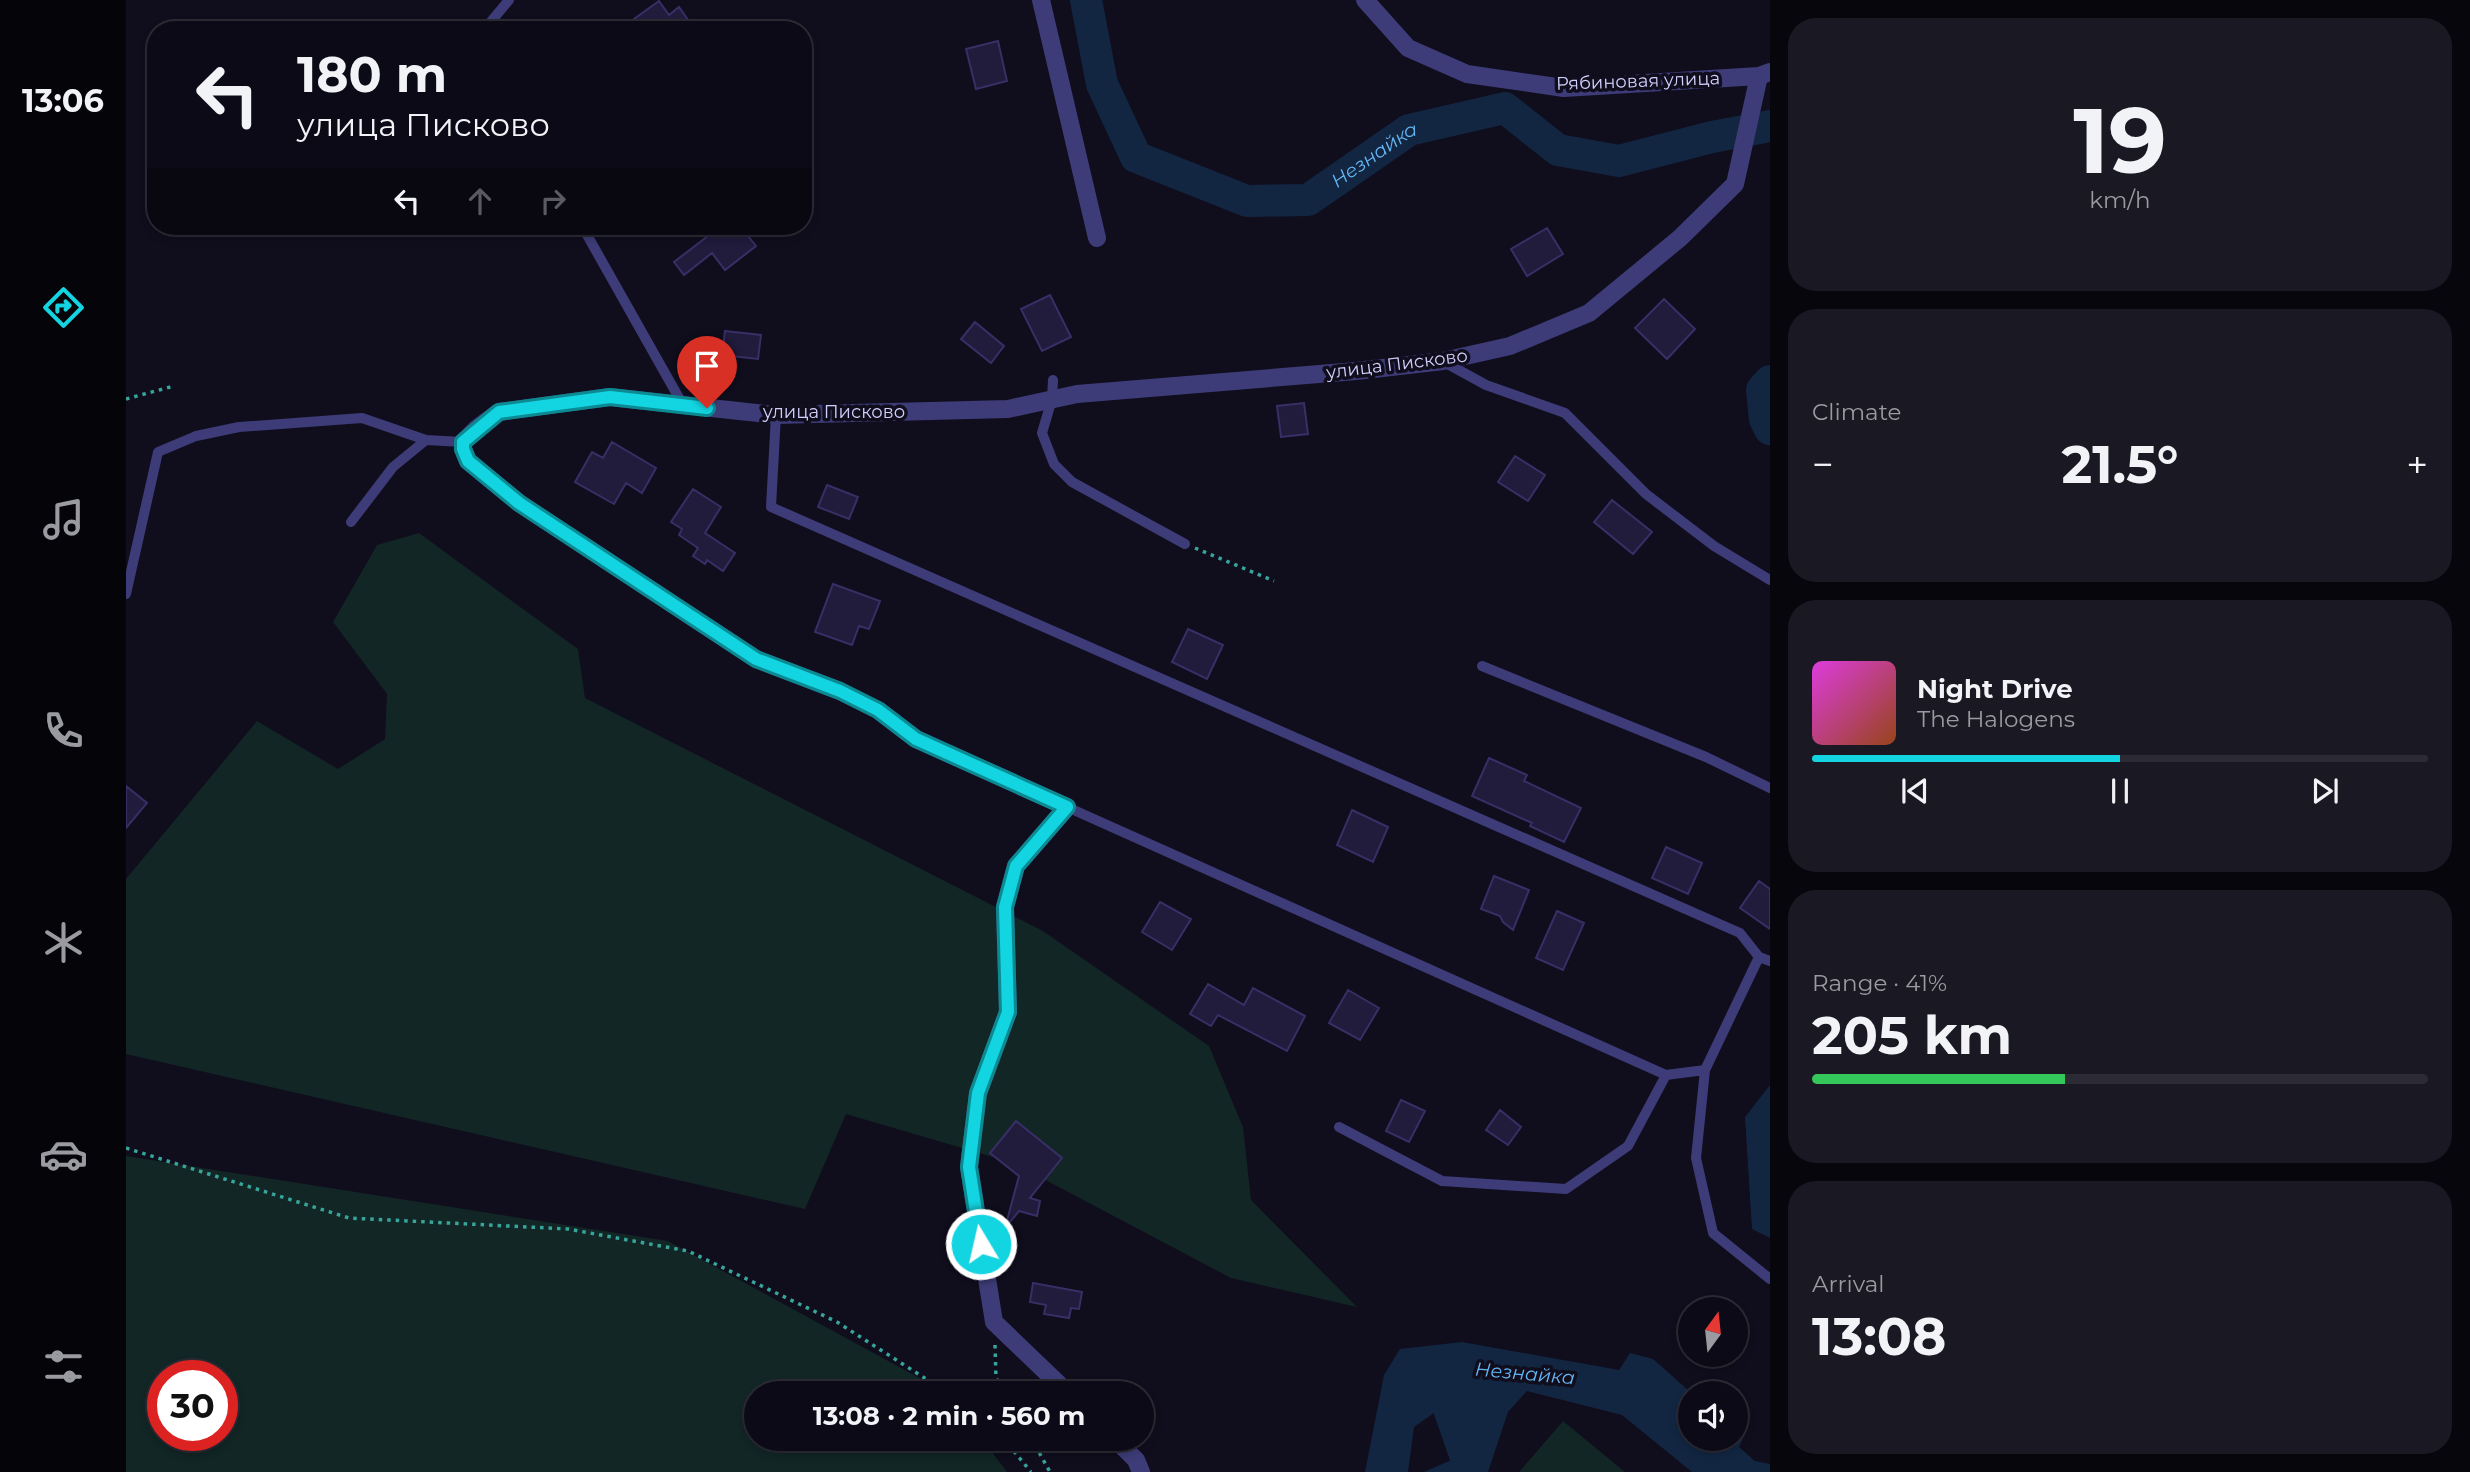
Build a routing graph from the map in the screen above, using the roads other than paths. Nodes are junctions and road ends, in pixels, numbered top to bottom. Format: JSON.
{"nodes":[{"id":1,"x":509,"y":0,"type":"edge"},
{"id":2,"x":1041,"y":0,"type":"edge"},
{"id":3,"x":1365,"y":0,"type":"edge"},
{"id":4,"x":492,"y":21,"type":"edge"},
{"id":5,"x":1765,"y":74,"type":"edge"},
{"id":6,"x":587,"y":235,"type":"edge"},
{"id":7,"x":1097,"y":238,"type":"dead end"},
{"id":8,"x":1443,"y":361,"type":"junction"},
{"id":9,"x":1053,"y":380,"type":"dead end"},
{"id":10,"x":1052,"y":399,"type":"junction"},
{"id":11,"x":684,"y":406,"type":"junction"},
{"id":12,"x":776,"y":415,"type":"junction"},
{"id":13,"x":426,"y":440,"type":"junction"},
{"id":14,"x":463,"y":442,"type":"junction"},
{"id":15,"x":351,"y":522,"type":"dead end"},
{"id":16,"x":1185,"y":544,"type":"road end"},
{"id":17,"x":1770,"y":580,"type":"edge"},
{"id":18,"x":126,"y":594,"type":"edge"},
{"id":19,"x":1482,"y":666,"type":"dead end"},
{"id":20,"x":1770,"y":788,"type":"edge"},
{"id":21,"x":1067,"y":807,"type":"junction"},
{"id":22,"x":1759,"y":957,"type":"junction"},
{"id":23,"x":1770,"y":961,"type":"edge"},
{"id":24,"x":1704,"y":1070,"type":"junction"},
{"id":25,"x":1666,"y":1075,"type":"junction"},
{"id":26,"x":1339,"y":1127,"type":"dead end"},
{"id":27,"x":1770,"y":1279,"type":"edge"},
{"id":28,"x":1055,"y":1381,"type":"edge"},
{"id":29,"x":1127,"y":1451,"type":"edge"},
{"id":30,"x":1141,"y":1472,"type":"edge"}],
"edges":[{"from":1,"to":4,"type":"lane"},
{"from":2,"to":7,"type":"street"},
{"from":3,"to":5,"type":"street","name":"Рябиновая улица"},
{"from":5,"to":8,"type":"street","name":"улица Писково"},
{"from":6,"to":11,"type":"lane"},
{"from":8,"to":10,"type":"street","name":"улица Писково"},
{"from":8,"to":17,"type":"lane"},
{"from":9,"to":10,"type":"lane"},
{"from":10,"to":12,"type":"street","name":"улица Писково"},
{"from":10,"to":16,"type":"lane"},
{"from":11,"to":12,"type":"street","name":"улица Писково"},
{"from":11,"to":14,"type":"street","name":"улица Писково"},
{"from":12,"to":22,"type":"lane"},
{"from":13,"to":14,"type":"lane"},
{"from":13,"to":15,"type":"lane"},
{"from":13,"to":18,"type":"lane"},
{"from":14,"to":21,"type":"street"},
{"from":19,"to":20,"type":"lane"},
{"from":21,"to":25,"type":"lane"},
{"from":21,"to":28,"type":"street"},
{"from":22,"to":23,"type":"lane"},
{"from":22,"to":24,"type":"lane"},
{"from":24,"to":25,"type":"lane"},
{"from":24,"to":27,"type":"lane"},
{"from":25,"to":26,"type":"lane"},
{"from":29,"to":30,"type":"street"}]}
